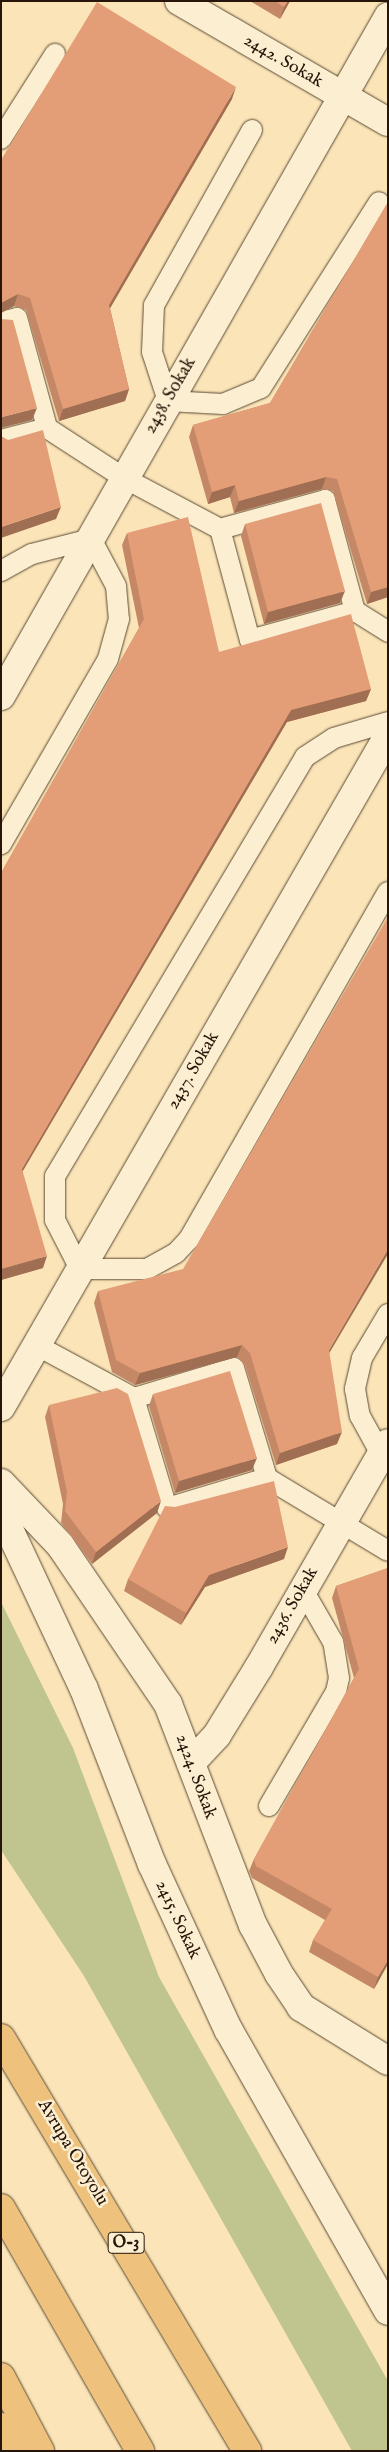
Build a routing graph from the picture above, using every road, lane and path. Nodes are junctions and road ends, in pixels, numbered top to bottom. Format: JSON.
{"nodes":[{"id":1,"x":179,"y":1,"type":"edge"},
{"id":2,"x":388,"y":17,"type":"edge"},
{"id":3,"x":55,"y":54,"type":"dead end"},
{"id":4,"x":341,"y":96,"type":"junction"},
{"id":5,"x":388,"y":122,"type":"edge"},
{"id":6,"x":252,"y":130,"type":"dead end"},
{"id":7,"x":1,"y":139,"type":"edge"},
{"id":8,"x":379,"y":202,"type":"dead end"},
{"id":9,"x":1,"y":322,"type":"edge"},
{"id":10,"x":168,"y":401,"type":"junction"},
{"id":11,"x":47,"y":428,"type":"junction"},
{"id":12,"x":1,"y":440,"type":"edge"},
{"id":13,"x":124,"y":478,"type":"junction"},
{"id":14,"x":220,"y":529,"type":"junction"},
{"id":15,"x":91,"y":539,"type":"junction"},
{"id":16,"x":1,"y":571,"type":"edge"},
{"id":17,"x":355,"y":611,"type":"junction"},
{"id":18,"x":388,"y":632,"type":"edge"},
{"id":19,"x":1,"y":696,"type":"edge"},
{"id":20,"x":388,"y":722,"type":"edge"},
{"id":21,"x":388,"y":736,"type":"edge"},
{"id":22,"x":1,"y":844,"type":"edge"},
{"id":23,"x":388,"y":892,"type":"edge"},
{"id":24,"x":80,"y":1269,"type":"junction"},
{"id":25,"x":388,"y":1314,"type":"edge"},
{"id":26,"x":36,"y":1346,"type":"junction"},
{"id":27,"x":134,"y":1398,"type":"junction"},
{"id":28,"x":1,"y":1407,"type":"edge"},
{"id":29,"x":386,"y":1450,"type":"edge"},
{"id":30,"x":267,"y":1478,"type":"junction"},
{"id":31,"x":1,"y":1483,"type":"edge"},
{"id":32,"x":1,"y":1512,"type":"edge"},
{"id":33,"x":340,"y":1525,"type":"junction"},
{"id":34,"x":388,"y":1551,"type":"edge"},
{"id":35,"x":302,"y":1590,"type":"junction"},
{"id":36,"x":191,"y":1763,"type":"junction"},
{"id":37,"x":269,"y":1806,"type":"dead end"},
{"id":38,"x":1,"y":2038,"type":"edge"},
{"id":39,"x":388,"y":2061,"type":"edge"},
{"id":40,"x":1,"y":2208,"type":"edge"},
{"id":41,"x":388,"y":2311,"type":"edge"},
{"id":42,"x":1,"y":2377,"type":"edge"},
{"id":43,"x":1,"y":2427,"type":"edge"},
{"id":44,"x":16,"y":2451,"type":"edge"},
{"id":45,"x":40,"y":2451,"type":"edge"},
{"id":46,"x":140,"y":2451,"type":"edge"},
{"id":47,"x":247,"y":2451,"type":"edge"}],
"edges":[{"from":1,"to":4,"type":"street","name":"2442. Sokak"},
{"from":2,"to":4,"type":"street","name":"2438. Sokak"},
{"from":3,"to":7,"type":"lane"},
{"from":4,"to":5,"type":"street","name":"2442. Sokak"},
{"from":4,"to":10,"type":"street","name":"2438. Sokak"},
{"from":6,"to":10,"type":"lane"},
{"from":8,"to":10,"type":"lane"},
{"from":9,"to":11,"type":"lane"},
{"from":10,"to":13,"type":"street","name":"2438. Sokak"},
{"from":11,"to":12,"type":"lane"},
{"from":11,"to":13,"type":"lane"},
{"from":13,"to":14,"type":"lane"},
{"from":13,"to":15,"type":"street","name":"2438. Sokak"},
{"from":14,"to":17,"type":"lane"},
{"from":14,"to":17,"type":"lane"},
{"from":15,"to":16,"type":"lane"},
{"from":15,"to":19,"type":"street","name":"2438. Sokak"},
{"from":15,"to":22,"type":"lane"},
{"from":17,"to":18,"type":"lane"},
{"from":20,"to":24,"type":"lane"},
{"from":21,"to":24,"type":"street","name":"2437. Sokak"},
{"from":23,"to":24,"type":"lane"},
{"from":24,"to":26,"type":"street","name":"2437. Sokak"},
{"from":25,"to":29,"type":"lane"},
{"from":26,"to":27,"type":"lane"},
{"from":26,"to":28,"type":"street","name":"2437. Sokak"},
{"from":27,"to":30,"type":"lane"},
{"from":27,"to":30,"type":"lane"},
{"from":29,"to":33,"type":"street","name":"2436. Sokak"},
{"from":30,"to":33,"type":"lane"},
{"from":31,"to":36,"type":"street","name":"2424. Sokak"},
{"from":32,"to":41,"type":"street","name":"2415. Sokak"},
{"from":33,"to":34,"type":"lane"},
{"from":33,"to":35,"type":"street","name":"2436. Sokak"},
{"from":35,"to":36,"type":"street","name":"2436. Sokak"},
{"from":35,"to":37,"type":"lane"},
{"from":36,"to":39,"type":"street","name":"2424. Sokak"},
{"from":38,"to":47,"type":"highway","name":"Avrupa Otoyolu","number":"O-3"},
{"from":40,"to":46,"type":"highway"},
{"from":42,"to":45,"type":"highway"},
{"from":43,"to":44,"type":"highway"}]}
